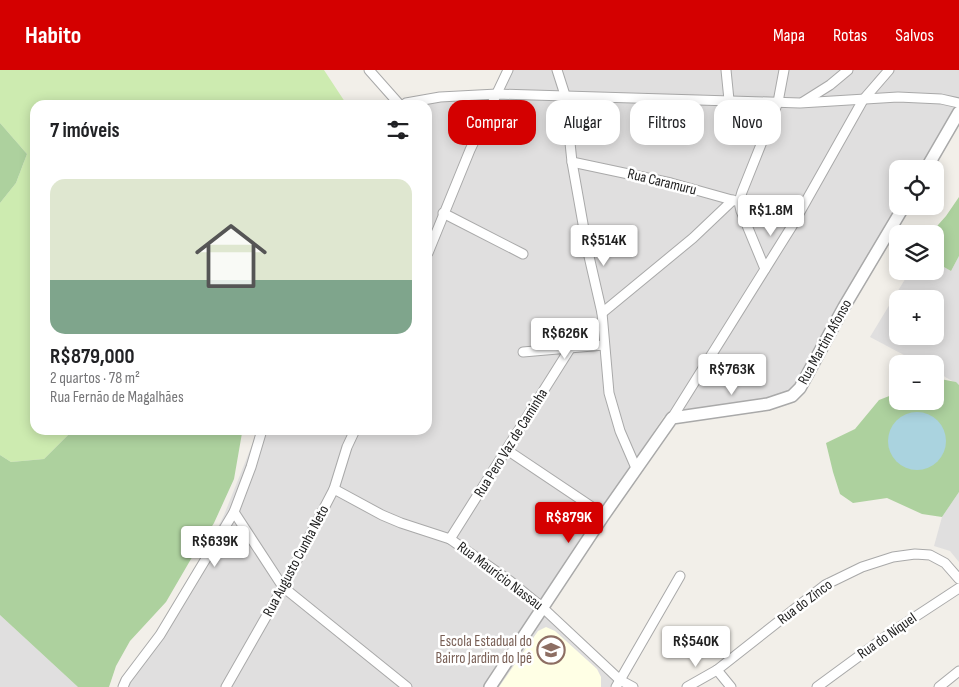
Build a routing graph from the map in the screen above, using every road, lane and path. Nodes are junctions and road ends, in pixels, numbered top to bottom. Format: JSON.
{"nodes":[{"id":1,"x":369,"y":70,"type":"edge"},
{"id":2,"x":508,"y":70,"type":"edge"},
{"id":3,"x":558,"y":70,"type":"edge"},
{"id":4,"x":726,"y":70,"type":"edge"},
{"id":5,"x":784,"y":70,"type":"edge"},
{"id":6,"x":848,"y":70,"type":"edge"},
{"id":7,"x":889,"y":70,"type":"edge"},
{"id":8,"x":497,"y":94,"type":"junction"},
{"id":9,"x":565,"y":95,"type":"junction"},
{"id":10,"x":396,"y":100,"type":"edge"},
{"id":11,"x":423,"y":100,"type":"edge"},
{"id":12,"x":729,"y":100,"type":"joint"},
{"id":13,"x":778,"y":100,"type":"edge"},
{"id":14,"x":863,"y":100,"type":"junction"},
{"id":15,"x":781,"y":102,"type":"edge"},
{"id":16,"x":800,"y":103,"type":"junction"},
{"id":17,"x":959,"y":103,"type":"edge"},
{"id":18,"x":959,"y":112,"type":"edge"},
{"id":19,"x":761,"y":145,"type":"edge"},
{"id":20,"x":931,"y":160,"type":"edge"},
{"id":21,"x":572,"y":162,"type":"junction"},
{"id":22,"x":736,"y":201,"type":"junction"},
{"id":23,"x":443,"y":213,"type":"junction"},
{"id":24,"x":899,"y":215,"type":"edge"},
{"id":25,"x":432,"y":242,"type":"edge"},
{"id":26,"x":523,"y":254,"type":"dead end"},
{"id":27,"x":765,"y":269,"type":"junction"},
{"id":28,"x":602,"y":312,"type":"junction"},
{"id":29,"x":604,"y":344,"type":"junction"},
{"id":30,"x":571,"y":347,"type":"junction"},
{"id":31,"x":524,"y":352,"type":"dead end"},
{"id":32,"x":672,"y":418,"type":"junction"},
{"id":33,"x":261,"y":435,"type":"edge"},
{"id":34,"x":353,"y":435,"type":"edge"},
{"id":35,"x":507,"y":450,"type":"junction"},
{"id":36,"x":636,"y":468,"type":"junction"},
{"id":37,"x":334,"y":489,"type":"junction"},
{"id":38,"x":234,"y":512,"type":"junction"},
{"id":39,"x":604,"y":515,"type":"junction"},
{"id":40,"x":450,"y":539,"type":"junction"},
{"id":41,"x":680,"y":576,"type":"dead end"},
{"id":42,"x":959,"y":579,"type":"edge"},
{"id":43,"x":284,"y":587,"type":"junction"},
{"id":44,"x":959,"y":588,"type":"edge"},
{"id":45,"x":543,"y":608,"type":"junction"},
{"id":46,"x":717,"y":670,"type":"junction"},
{"id":47,"x":959,"y":671,"type":"edge"},
{"id":48,"x":618,"y":683,"type":"edge"},
{"id":49,"x":123,"y":687,"type":"edge"},
{"id":50,"x":226,"y":687,"type":"edge"},
{"id":51,"x":407,"y":687,"type":"edge"},
{"id":52,"x":490,"y":687,"type":"edge"},
{"id":53,"x":633,"y":687,"type":"edge"},
{"id":54,"x":687,"y":687,"type":"edge"},
{"id":55,"x":731,"y":687,"type":"edge"},
{"id":56,"x":818,"y":687,"type":"edge"},
{"id":57,"x":939,"y":687,"type":"edge"}],
"edges":[{"from":1,"to":10,"type":"street"},
{"from":2,"to":8,"type":"street"},
{"from":3,"to":9,"type":"street"},
{"from":4,"to":12,"type":"street"},
{"from":5,"to":13,"type":"street"},
{"from":6,"to":16,"type":"street"},
{"from":7,"to":14,"type":"street"},
{"from":8,"to":9,"type":"street"},
{"from":8,"to":11,"type":"street"},
{"from":8,"to":23,"type":"street"},
{"from":9,"to":12,"type":"street"},
{"from":9,"to":21,"type":"street"},
{"from":14,"to":16,"type":"street"},
{"from":14,"to":17,"type":"street"},
{"from":14,"to":27,"type":"street"},
{"from":15,"to":16,"type":"street"},
{"from":18,"to":20,"type":"street"},
{"from":19,"to":22,"type":"street"},
{"from":21,"to":22,"type":"street","name":"Rua Caramuru"},
{"from":21,"to":28,"type":"street"},
{"from":22,"to":27,"type":"street"},
{"from":22,"to":28,"type":"street"},
{"from":23,"to":25,"type":"street"},
{"from":23,"to":26,"type":"street"},
{"from":24,"to":32,"type":"street","name":"Rua Martim Afonso"},
{"from":27,"to":32,"type":"street"},
{"from":28,"to":29,"type":"street"},
{"from":29,"to":30,"type":"street"},
{"from":29,"to":36,"type":"street"},
{"from":30,"to":31,"type":"street"},
{"from":30,"to":35,"type":"street","name":"Rua Pero Vaz de Caminha"},
{"from":32,"to":36,"type":"street"},
{"from":33,"to":38,"type":"street"},
{"from":34,"to":37,"type":"street","name":"Rua Augusto Cunha Neto"},
{"from":35,"to":39,"type":"street"},
{"from":35,"to":40,"type":"street","name":"Rua Pero Vaz de Caminha"},
{"from":36,"to":39,"type":"street"},
{"from":37,"to":40,"type":"street","name":"Rua Maurício Nassau"},
{"from":37,"to":43,"type":"street","name":"Rua Augusto Cunha Neto"},
{"from":38,"to":43,"type":"street"},
{"from":38,"to":49,"type":"street"},
{"from":39,"to":45,"type":"street"},
{"from":40,"to":45,"type":"street","name":"Rua Maurício Nassau"},
{"from":41,"to":48,"type":"street"},
{"from":42,"to":46,"type":"street","name":"Rua do Zinco"},
{"from":43,"to":50,"type":"street","name":"Rua Augusto Cunha Neto"},
{"from":43,"to":51,"type":"street"},
{"from":44,"to":56,"type":"street","name":"Rua do Níquel"},
{"from":45,"to":48,"type":"street","name":"Rua Maurício Nassau"},
{"from":45,"to":52,"type":"street"},
{"from":46,"to":54,"type":"street","name":"Rua do Zinco"},
{"from":46,"to":55,"type":"street"},
{"from":47,"to":57,"type":"street"},
{"from":48,"to":53,"type":"street"}]}
